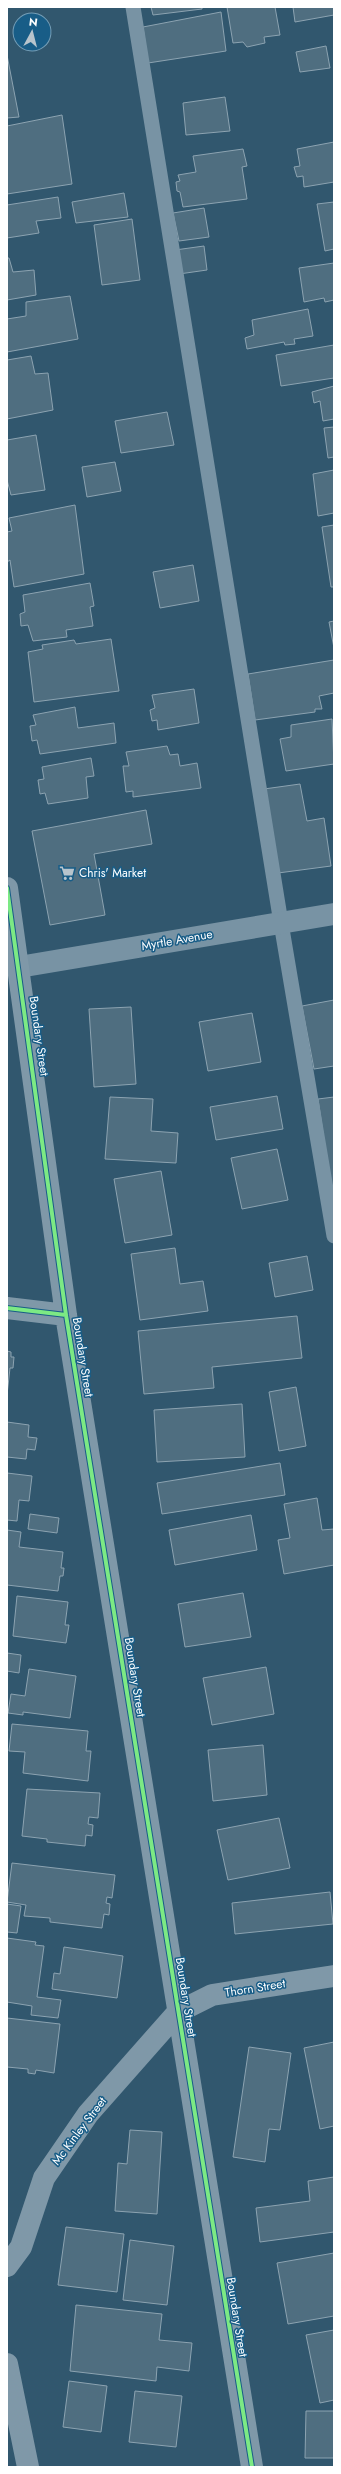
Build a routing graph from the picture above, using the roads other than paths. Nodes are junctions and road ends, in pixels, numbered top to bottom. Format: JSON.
{"nodes":[{"id":1,"x":133,"y":7,"type":"edge"},
{"id":2,"x":7,"y":888,"type":"edge"},
{"id":3,"x":334,"y":914,"type":"edge"},
{"id":4,"x":281,"y":923,"type":"junction"},
{"id":5,"x":19,"y":967,"type":"junction"},
{"id":6,"x":334,"y":1236,"type":"edge"},
{"id":7,"x":7,"y":1308,"type":"edge"},
{"id":8,"x":66,"y":1315,"type":"junction"},
{"id":9,"x":334,"y":1976,"type":"edge"},
{"id":10,"x":178,"y":2012,"type":"junction"},
{"id":11,"x":7,"y":2266,"type":"edge"},
{"id":12,"x":7,"y":2364,"type":"edge"},
{"id":13,"x":28,"y":2467,"type":"edge"},
{"id":14,"x":252,"y":2467,"type":"edge"}],
"edges":[{"from":1,"to":4,"type":"lane"},
{"from":2,"to":5,"type":"street","name":"Boundary Street"},
{"from":3,"to":4,"type":"street","name":"Myrtle Avenue"},
{"from":4,"to":5,"type":"street","name":"Myrtle Avenue"},
{"from":4,"to":6,"type":"lane"},
{"from":5,"to":8,"type":"street","name":"Boundary Street"},
{"from":7,"to":8,"type":"street"},
{"from":8,"to":10,"type":"street","name":"Boundary Street"},
{"from":9,"to":10,"type":"street","name":"Thorn Street"},
{"from":10,"to":11,"type":"street","name":"Mc Kinley Street"},
{"from":10,"to":14,"type":"street","name":"Boundary Street"},
{"from":12,"to":13,"type":"street"}]}
